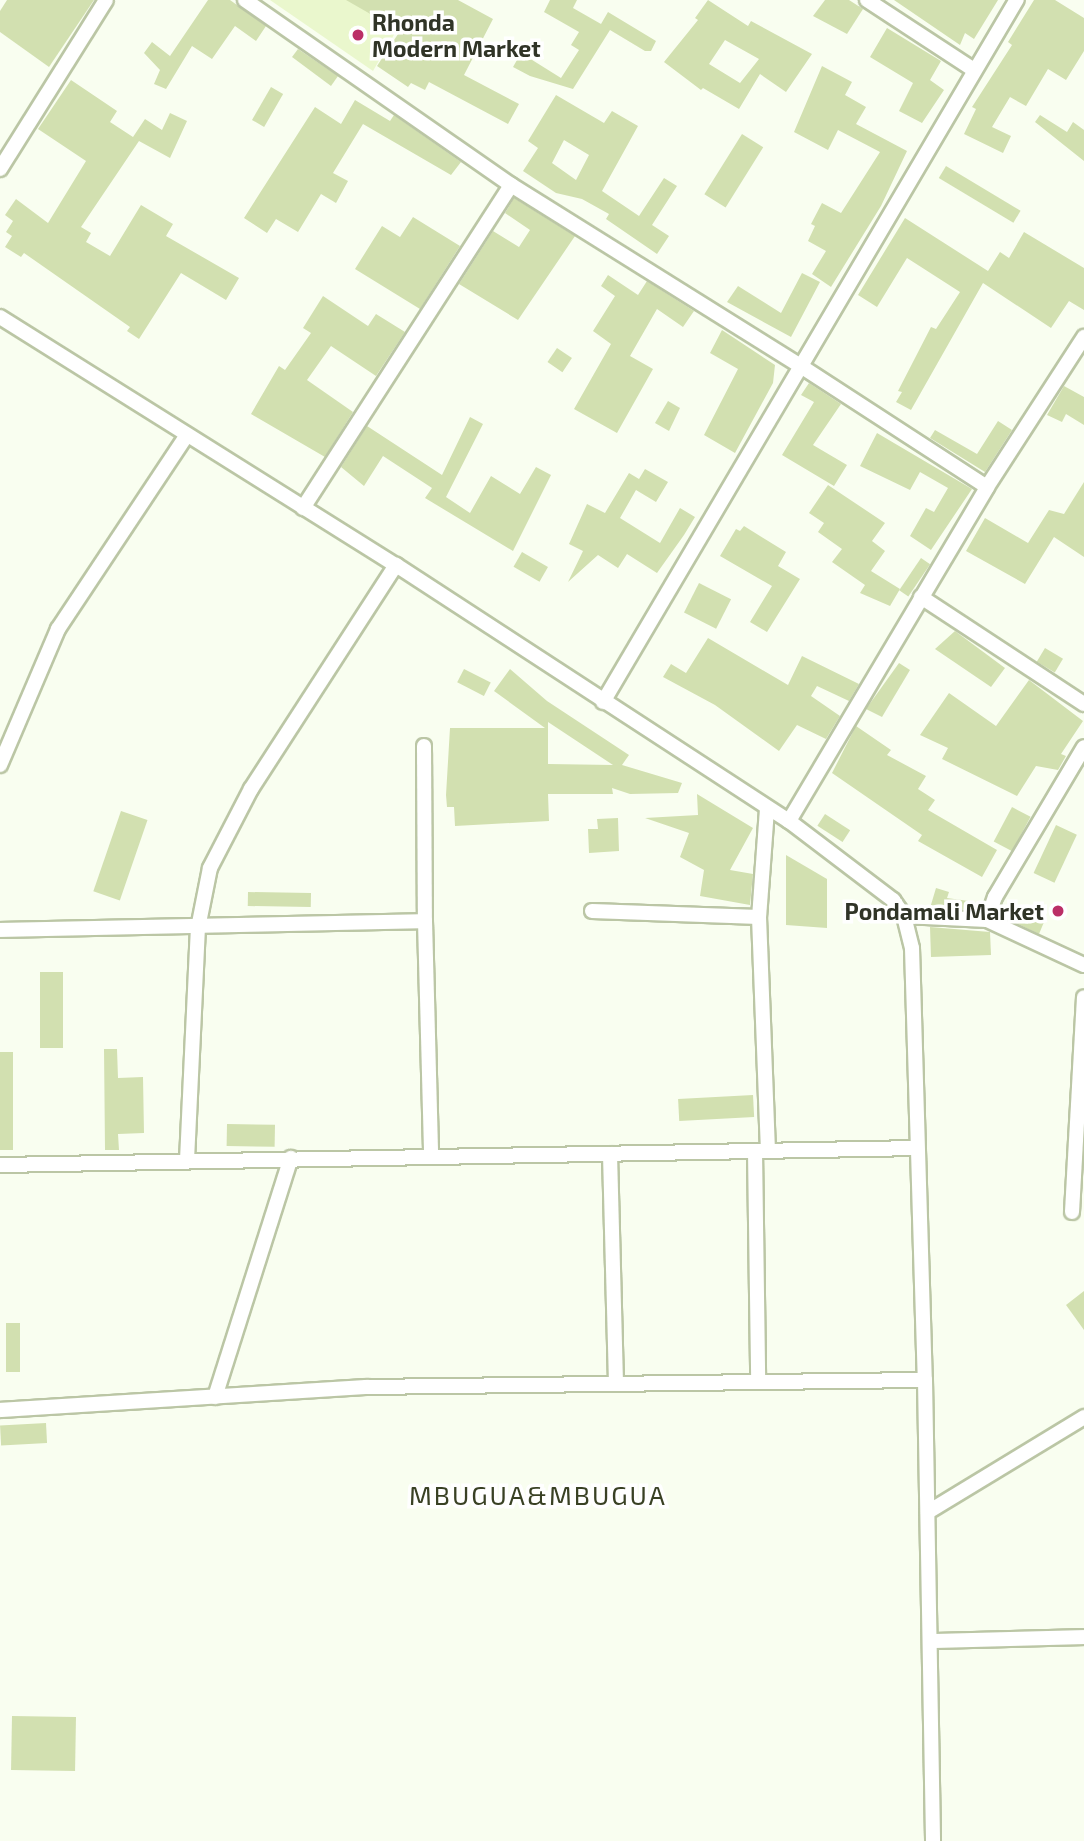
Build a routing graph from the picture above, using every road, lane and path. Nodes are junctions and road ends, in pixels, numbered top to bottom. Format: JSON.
{"nodes":[{"id":1,"x":106,"y":0,"type":"edge"},
{"id":2,"x":245,"y":0,"type":"edge"},
{"id":3,"x":867,"y":0,"type":"edge"},
{"id":4,"x":1017,"y":0,"type":"edge"},
{"id":5,"x":974,"y":70,"type":"junction"},
{"id":6,"x":0,"y":169,"type":"edge"},
{"id":7,"x":511,"y":185,"type":"junction"},
{"id":8,"x":0,"y":317,"type":"edge"},
{"id":9,"x":1084,"y":337,"type":"edge"},
{"id":10,"x":801,"y":366,"type":"junction"},
{"id":11,"x":187,"y":435,"type":"junction"},
{"id":12,"x":987,"y":487,"type":"junction"},
{"id":13,"x":303,"y":508,"type":"junction"},
{"id":14,"x":396,"y":565,"type":"junction"},
{"id":15,"x":921,"y":597,"type":"junction"},
{"id":16,"x":603,"y":702,"type":"junction"},
{"id":17,"x":1084,"y":704,"type":"edge"},
{"id":18,"x":424,"y":746,"type":"dead end"},
{"id":19,"x":1084,"y":747,"type":"edge"},
{"id":20,"x":0,"y":765,"type":"edge"},
{"id":21,"x":767,"y":809,"type":"junction"},
{"id":22,"x":789,"y":821,"type":"junction"},
{"id":23,"x":592,"y":911,"type":"dead end"},
{"id":24,"x":759,"y":916,"type":"junction"},
{"id":25,"x":904,"y":916,"type":"junction"},
{"id":26,"x":987,"y":920,"type":"junction"},
{"id":27,"x":425,"y":921,"type":"junction"},
{"id":28,"x":198,"y":928,"type":"junction"},
{"id":29,"x":0,"y":930,"type":"edge"},
{"id":30,"x":1084,"y":965,"type":"edge"},
{"id":31,"x":1084,"y":997,"type":"edge"},
{"id":32,"x":915,"y":1148,"type":"junction"},
{"id":33,"x":761,"y":1151,"type":"junction"},
{"id":34,"x":610,"y":1154,"type":"junction"},
{"id":35,"x":431,"y":1155,"type":"junction"},
{"id":36,"x":291,"y":1158,"type":"junction"},
{"id":37,"x":187,"y":1160,"type":"junction"},
{"id":38,"x":0,"y":1165,"type":"edge"},
{"id":39,"x":1072,"y":1212,"type":"dead end"},
{"id":40,"x":758,"y":1380,"type":"junction"},
{"id":41,"x":925,"y":1380,"type":"junction"},
{"id":42,"x":616,"y":1384,"type":"junction"},
{"id":43,"x":215,"y":1397,"type":"junction"},
{"id":44,"x":0,"y":1410,"type":"edge"},
{"id":45,"x":1084,"y":1417,"type":"edge"},
{"id":46,"x":929,"y":1512,"type":"junction"},
{"id":47,"x":1084,"y":1637,"type":"edge"},
{"id":48,"x":932,"y":1641,"type":"junction"},
{"id":49,"x":933,"y":1841,"type":"edge"}],
"edges":[{"from":1,"to":6,"type":"street"},
{"from":2,"to":7,"type":"street"},
{"from":3,"to":5,"type":"street"},
{"from":4,"to":5,"type":"street"},
{"from":5,"to":10,"type":"street"},
{"from":7,"to":10,"type":"street"},
{"from":7,"to":13,"type":"street"},
{"from":8,"to":11,"type":"street"},
{"from":9,"to":12,"type":"street"},
{"from":10,"to":12,"type":"street"},
{"from":10,"to":16,"type":"street"},
{"from":11,"to":13,"type":"street"},
{"from":11,"to":20,"type":"street"},
{"from":12,"to":15,"type":"street"},
{"from":13,"to":14,"type":"street"},
{"from":14,"to":16,"type":"street"},
{"from":14,"to":28,"type":"street"},
{"from":15,"to":17,"type":"street"},
{"from":15,"to":22,"type":"street"},
{"from":16,"to":21,"type":"street"},
{"from":18,"to":27,"type":"street"},
{"from":19,"to":26,"type":"street"},
{"from":21,"to":22,"type":"street"},
{"from":21,"to":24,"type":"street"},
{"from":22,"to":25,"type":"street"},
{"from":23,"to":24,"type":"street"},
{"from":24,"to":33,"type":"street"},
{"from":25,"to":26,"type":"street"},
{"from":25,"to":32,"type":"street"},
{"from":26,"to":30,"type":"street"},
{"from":27,"to":28,"type":"street"},
{"from":27,"to":35,"type":"street"},
{"from":28,"to":29,"type":"street"},
{"from":28,"to":37,"type":"street"},
{"from":31,"to":39,"type":"street"},
{"from":32,"to":33,"type":"street"},
{"from":32,"to":41,"type":"street"},
{"from":33,"to":34,"type":"street"},
{"from":33,"to":40,"type":"street"},
{"from":34,"to":35,"type":"street"},
{"from":34,"to":42,"type":"street"},
{"from":35,"to":36,"type":"street"},
{"from":36,"to":37,"type":"street"},
{"from":36,"to":43,"type":"street"},
{"from":37,"to":38,"type":"street"},
{"from":40,"to":41,"type":"street"},
{"from":40,"to":42,"type":"street"},
{"from":41,"to":46,"type":"street"},
{"from":42,"to":43,"type":"street"},
{"from":43,"to":44,"type":"street"},
{"from":45,"to":46,"type":"street"},
{"from":46,"to":48,"type":"street"},
{"from":47,"to":48,"type":"street"},
{"from":48,"to":49,"type":"street"}]}
